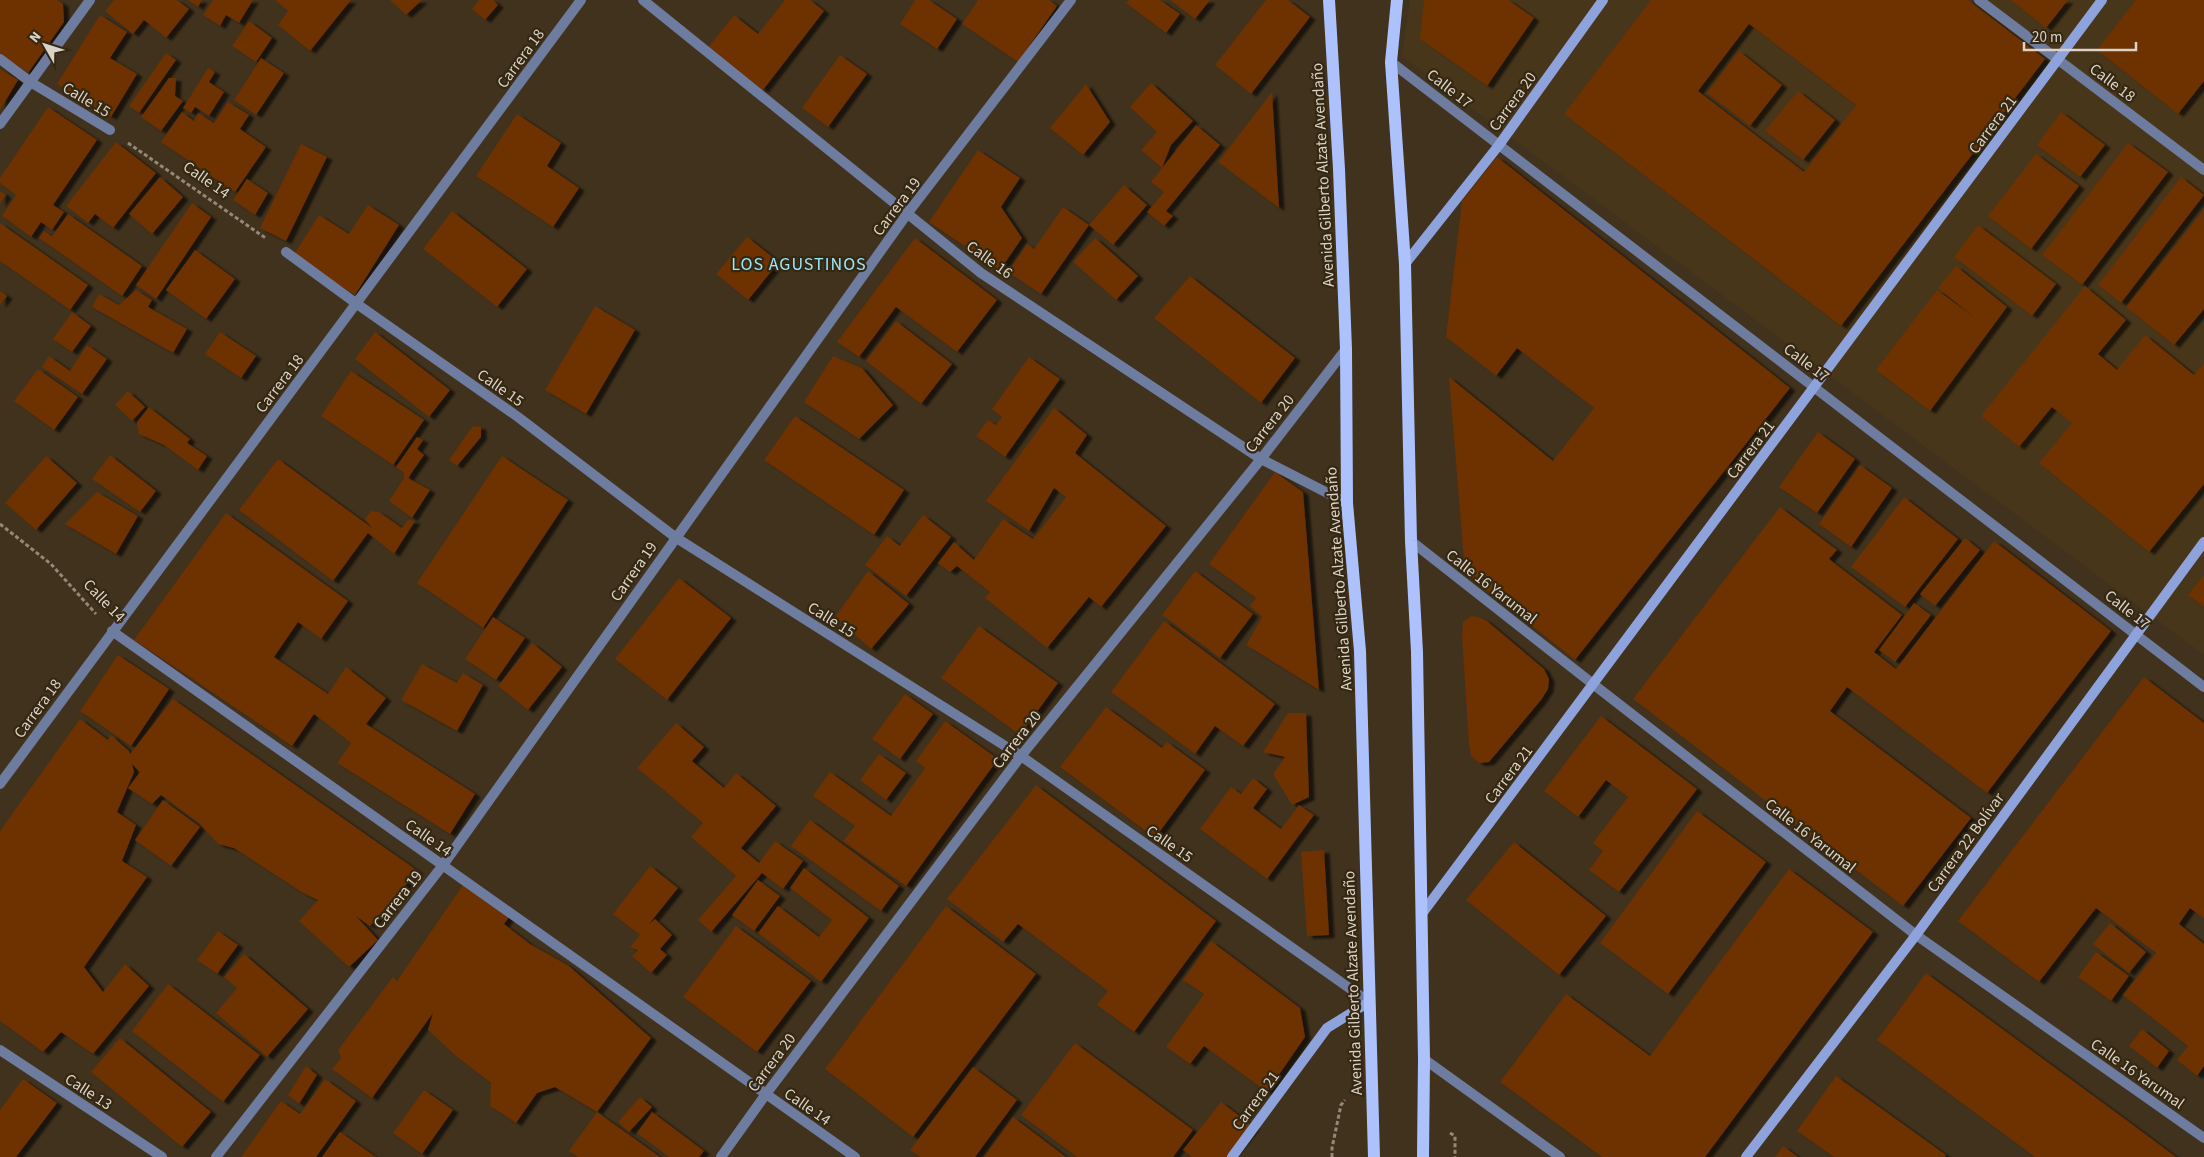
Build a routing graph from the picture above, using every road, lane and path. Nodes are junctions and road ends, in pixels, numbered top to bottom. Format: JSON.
{"nodes":[{"id":1,"x":90,"y":0,"type":"edge"},
{"id":2,"x":581,"y":0,"type":"edge"},
{"id":3,"x":643,"y":0,"type":"edge"},
{"id":4,"x":1070,"y":0,"type":"edge"},
{"id":5,"x":1329,"y":0,"type":"edge"},
{"id":6,"x":1397,"y":0,"type":"edge"},
{"id":7,"x":1603,"y":0,"type":"edge"},
{"id":8,"x":1979,"y":0,"type":"edge"},
{"id":9,"x":2102,"y":0,"type":"edge"},
{"id":10,"x":0,"y":59,"type":"edge"},
{"id":11,"x":2059,"y":59,"type":"junction"},
{"id":12,"x":1391,"y":62,"type":"junction"},
{"id":13,"x":32,"y":83,"type":"junction"},
{"id":14,"x":0,"y":124,"type":"edge"},
{"id":15,"x":110,"y":130,"type":"joint"},
{"id":16,"x":1499,"y":145,"type":"junction"},
{"id":17,"x":2204,"y":170,"type":"edge"},
{"id":18,"x":907,"y":214,"type":"junction"},
{"id":19,"x":286,"y":252,"type":"joint"},
{"id":20,"x":1405,"y":264,"type":"junction"},
{"id":21,"x":357,"y":304,"type":"junction"},
{"id":22,"x":1346,"y":349,"type":"junction"},
{"id":23,"x":1815,"y":387,"type":"junction"},
{"id":24,"x":1261,"y":459,"type":"junction"},
{"id":25,"x":1347,"y":503,"type":"junction"},
{"id":26,"x":0,"y":524,"type":"edge"},
{"id":27,"x":675,"y":537,"type":"junction"},
{"id":28,"x":1412,"y":541,"type":"junction"},
{"id":29,"x":2204,"y":542,"type":"edge"},
{"id":30,"x":112,"y":631,"type":"junction"},
{"id":31,"x":2136,"y":634,"type":"junction"},
{"id":32,"x":1593,"y":684,"type":"junction"},
{"id":33,"x":2204,"y":687,"type":"edge"},
{"id":34,"x":1020,"y":756,"type":"junction"},
{"id":35,"x":0,"y":784,"type":"edge"},
{"id":36,"x":443,"y":865,"type":"junction"},
{"id":37,"x":1421,"y":916,"type":"junction"},
{"id":38,"x":1916,"y":935,"type":"junction"},
{"id":39,"x":1369,"y":1002,"type":"junction"},
{"id":40,"x":0,"y":1050,"type":"edge"},
{"id":41,"x":1424,"y":1059,"type":"junction"},
{"id":42,"x":766,"y":1094,"type":"junction"},
{"id":43,"x":2204,"y":1138,"type":"edge"},
{"id":44,"x":162,"y":1157,"type":"edge"},
{"id":45,"x":216,"y":1157,"type":"edge"},
{"id":46,"x":721,"y":1157,"type":"edge"},
{"id":47,"x":855,"y":1157,"type":"edge"},
{"id":48,"x":1232,"y":1157,"type":"edge"},
{"id":49,"x":1374,"y":1157,"type":"edge"},
{"id":50,"x":1423,"y":1157,"type":"edge"},
{"id":51,"x":1560,"y":1157,"type":"edge"},
{"id":52,"x":1746,"y":1157,"type":"edge"}],
"edges":[{"from":1,"to":13,"type":"street"},
{"from":2,"to":21,"type":"street","name":"Carrera 18"},
{"from":3,"to":18,"type":"street","name":"Calle 16"},
{"from":4,"to":18,"type":"street","name":"Carrera 19"},
{"from":5,"to":22,"type":"main road","name":"Avenida Gilberto Alzate Avendaño"},
{"from":6,"to":12,"type":"main road"},
{"from":7,"to":16,"type":"main road","name":"Carrera 20"},
{"from":8,"to":11,"type":"street","name":"Calle 18"},
{"from":9,"to":11,"type":"main road","name":"Carrera 21"},
{"from":10,"to":13,"type":"street","name":"Calle 15"},
{"from":11,"to":17,"type":"street","name":"Calle 18"},
{"from":11,"to":23,"type":"main road","name":"Carrera 21"},
{"from":12,"to":16,"type":"street","name":"Calle 17"},
{"from":12,"to":20,"type":"main road"},
{"from":13,"to":14,"type":"street"},
{"from":13,"to":15,"type":"street","name":"Calle 15"},
{"from":15,"to":19,"type":"path","name":"Calle 14"},
{"from":16,"to":20,"type":"main road","name":"Carrera 20"},
{"from":16,"to":23,"type":"street","name":"Calle 17"},
{"from":18,"to":24,"type":"street","name":"Calle 16"},
{"from":18,"to":27,"type":"street","name":"Carrera 19"},
{"from":19,"to":21,"type":"street","name":"Calle 15"},
{"from":20,"to":28,"type":"main road"},
{"from":21,"to":27,"type":"street","name":"Calle 15"},
{"from":21,"to":30,"type":"street","name":"Carrera 18"},
{"from":22,"to":24,"type":"street","name":"Carrera 20"},
{"from":22,"to":25,"type":"main road","name":"Avenida Gilberto Alzate Avendaño"},
{"from":23,"to":31,"type":"street","name":"Calle 17"},
{"from":23,"to":32,"type":"main road","name":"Carrera 21"},
{"from":24,"to":25,"type":"street","name":"Calle 16"},
{"from":24,"to":34,"type":"street","name":"Carrera 20"},
{"from":25,"to":39,"type":"main road","name":"Avenida Gilberto Alzate Avendaño"},
{"from":26,"to":30,"type":"path","name":"Calle 14"},
{"from":27,"to":34,"type":"street","name":"Calle 15"},
{"from":27,"to":36,"type":"street","name":"Carrera 19"},
{"from":28,"to":32,"type":"street","name":"Calle 16 Yarumal"},
{"from":28,"to":37,"type":"main road"},
{"from":29,"to":31,"type":"main road","name":"Carrera 22 Bolívar"},
{"from":30,"to":35,"type":"street","name":"Carrera 18"},
{"from":30,"to":36,"type":"street","name":"Calle 14"},
{"from":31,"to":33,"type":"street","name":"Calle 17"},
{"from":31,"to":38,"type":"main road","name":"Carrera 22 Bolívar"},
{"from":32,"to":37,"type":"main road","name":"Carrera 21"},
{"from":32,"to":38,"type":"street","name":"Calle 16 Yarumal"},
{"from":34,"to":39,"type":"street","name":"Calle 15"},
{"from":34,"to":42,"type":"street","name":"Carrera 20"},
{"from":36,"to":42,"type":"street","name":"Calle 14"},
{"from":36,"to":45,"type":"street","name":"Carrera 19"},
{"from":37,"to":41,"type":"main road"},
{"from":38,"to":43,"type":"street","name":"Calle 16 Yarumal"},
{"from":38,"to":52,"type":"main road","name":"Carrera 22 Bolívar"},
{"from":39,"to":48,"type":"main road","name":"Carrera 21"},
{"from":39,"to":49,"type":"main road","name":"Avenida Gilberto Alzate Avendaño"},
{"from":40,"to":44,"type":"street","name":"Calle 13"},
{"from":41,"to":50,"type":"main road"},
{"from":41,"to":51,"type":"street"},
{"from":42,"to":46,"type":"street","name":"Carrera 20"},
{"from":42,"to":47,"type":"street","name":"Calle 14"}]}
